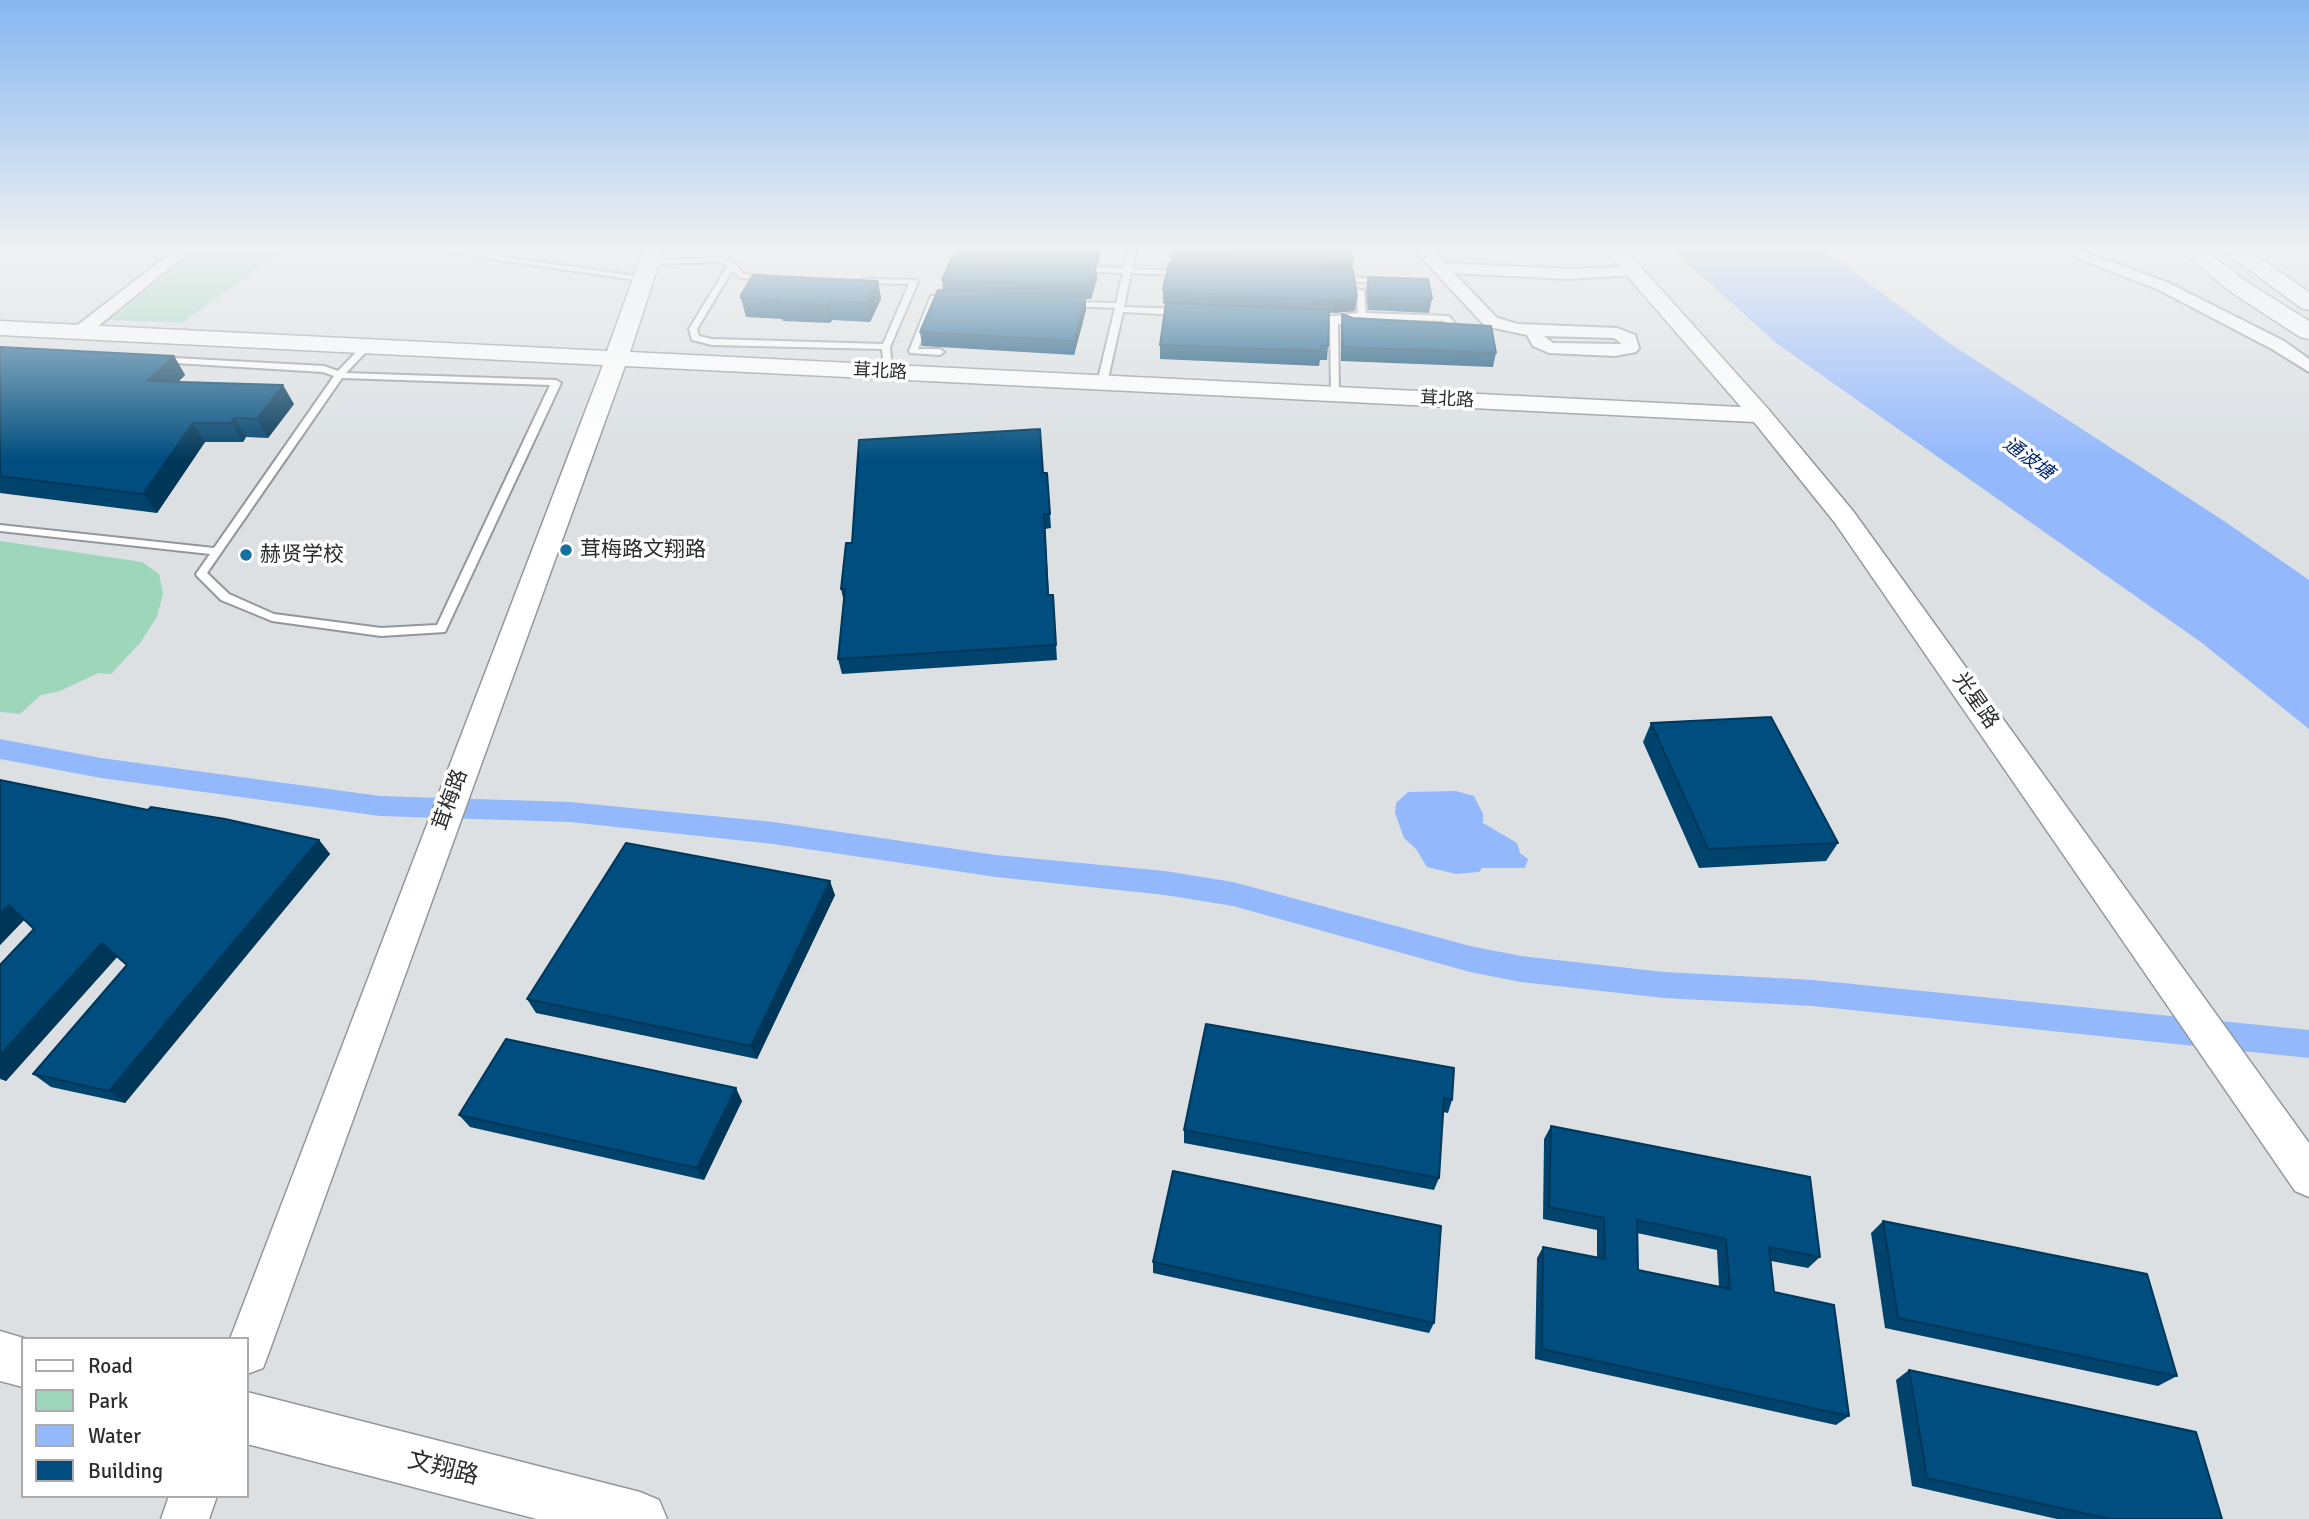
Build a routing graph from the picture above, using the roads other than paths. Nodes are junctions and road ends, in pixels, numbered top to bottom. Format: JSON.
{"nodes":[{"id":1,"x":97,"y":319,"type":"edge"},
{"id":2,"x":629,"y":319,"type":"edge"},
{"id":3,"x":699,"y":319,"type":"edge"},
{"id":4,"x":898,"y":319,"type":"edge"},
{"id":5,"x":926,"y":319,"type":"edge"},
{"id":6,"x":1117,"y":319,"type":"edge"},
{"id":7,"x":1331,"y":319,"type":"edge"},
{"id":8,"x":1334,"y":319,"type":"junction"},
{"id":9,"x":1445,"y":319,"type":"edge"},
{"id":10,"x":1488,"y":319,"type":"edge"},
{"id":11,"x":1676,"y":319,"type":"edge"},
{"id":12,"x":2229,"y":319,"type":"edge"},
{"id":13,"x":2289,"y":319,"type":"edge"},
{"id":14,"x":0,"y":328,"type":"edge"},
{"id":15,"x":1533,"y":330,"type":"dead end"},
{"id":16,"x":80,"y":332,"type":"junction"},
{"id":17,"x":2309,"y":332,"type":"edge"},
{"id":18,"x":367,"y":346,"type":"junction"},
{"id":19,"x":886,"y":347,"type":"junction"},
{"id":20,"x":940,"y":352,"type":"edge"},
{"id":21,"x":148,"y":359,"type":"edge"},
{"id":22,"x":616,"y":359,"type":"junction"},
{"id":23,"x":2309,"y":367,"type":"edge"},
{"id":24,"x":888,"y":372,"type":"junction"},
{"id":25,"x":339,"y":375,"type":"junction"},
{"id":26,"x":1102,"y":383,"type":"junction"},
{"id":27,"x":1334,"y":394,"type":"junction"},
{"id":28,"x":1761,"y":415,"type":"junction"},
{"id":29,"x":0,"y":528,"type":"edge"},
{"id":30,"x":214,"y":551,"type":"junction"},
{"id":31,"x":2309,"y":1177,"type":"edge"},
{"id":32,"x":248,"y":1349,"type":"edge"},
{"id":33,"x":0,"y":1356,"type":"edge"},
{"id":34,"x":21,"y":1361,"type":"edge"},
{"id":35,"x":248,"y":1418,"type":"edge"},
{"id":36,"x":192,"y":1498,"type":"edge"},
{"id":37,"x":185,"y":1519,"type":"edge"},
{"id":38,"x":640,"y":1519,"type":"edge"}],
"edges":[{"from":1,"to":16,"type":"street"},
{"from":2,"to":22,"type":"street","name":"茸梅路"},
{"from":3,"to":19,"type":"lane"},
{"from":4,"to":19,"type":"lane"},
{"from":5,"to":20,"type":"lane"},
{"from":6,"to":26,"type":"lane"},
{"from":7,"to":8,"type":"lane"},
{"from":8,"to":9,"type":"lane"},
{"from":8,"to":27,"type":"lane"},
{"from":10,"to":15,"type":"street"},
{"from":11,"to":28,"type":"street","name":"光星路"},
{"from":12,"to":23,"type":"street"},
{"from":13,"to":17,"type":"main road"},
{"from":14,"to":16,"type":"street","name":"茸北路"},
{"from":16,"to":18,"type":"street","name":"茸北路"},
{"from":18,"to":22,"type":"street","name":"茸北路"},
{"from":18,"to":25,"type":"lane"},
{"from":19,"to":24,"type":"lane"},
{"from":21,"to":25,"type":"lane"},
{"from":22,"to":24,"type":"street","name":"茸北路"},
{"from":22,"to":32,"type":"street","name":"茸梅路"},
{"from":24,"to":26,"type":"street","name":"茸北路"},
{"from":25,"to":30,"type":"lane"},
{"from":25,"to":30,"type":"lane"},
{"from":26,"to":27,"type":"street","name":"茸北路"},
{"from":27,"to":28,"type":"street","name":"茸北路"},
{"from":28,"to":31,"type":"street","name":"光星路"},
{"from":29,"to":30,"type":"lane"},
{"from":33,"to":34,"type":"main road"},
{"from":35,"to":38,"type":"main road","name":"文翔路"},
{"from":36,"to":37,"type":"street"}]}
